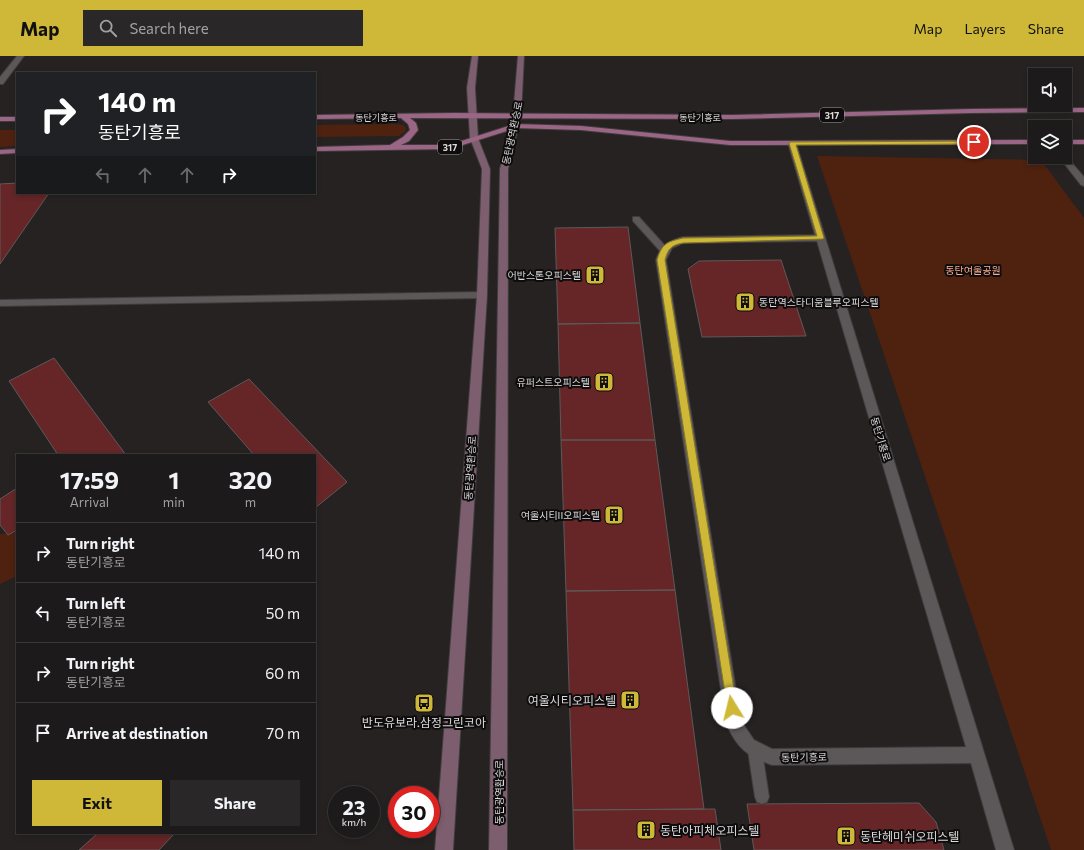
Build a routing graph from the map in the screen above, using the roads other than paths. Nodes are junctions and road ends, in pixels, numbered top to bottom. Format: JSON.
{"nodes":[{"id":1,"x":20,"y":56,"type":"edge"},
{"id":2,"x":475,"y":56,"type":"edge"},
{"id":3,"x":521,"y":56,"type":"edge"},
{"id":4,"x":0,"y":82,"type":"edge"},
{"id":5,"x":1084,"y":110,"type":"edge"},
{"id":6,"x":472,"y":116,"type":"junction"},
{"id":7,"x":517,"y":116,"type":"junction"},
{"id":8,"x":316,"y":117,"type":"edge"},
{"id":9,"x":404,"y":117,"type":"junction"},
{"id":10,"x":0,"y":119,"type":"edge"},
{"id":11,"x":16,"y":119,"type":"edge"},
{"id":12,"x":515,"y":126,"type":"junction"},
{"id":13,"x":474,"y":138,"type":"junction"},
{"id":14,"x":1028,"y":142,"type":"edge"},
{"id":15,"x":1072,"y":142,"type":"edge"},
{"id":16,"x":1084,"y":142,"type":"edge"},
{"id":17,"x":792,"y":143,"type":"junction"},
{"id":18,"x":391,"y":148,"type":"junction"},
{"id":19,"x":316,"y":149,"type":"edge"},
{"id":20,"x":0,"y":152,"type":"edge"},
{"id":21,"x":16,"y":152,"type":"edge"},
{"id":22,"x":1069,"y":164,"type":"edge"},
{"id":23,"x":1084,"y":183,"type":"edge"},
{"id":24,"x":636,"y":219,"type":"dead end"},
{"id":25,"x":821,"y":238,"type":"junction"},
{"id":26,"x":664,"y":250,"type":"junction"},
{"id":27,"x":482,"y":295,"type":"junction"},
{"id":28,"x":0,"y":302,"type":"edge"},
{"id":29,"x":755,"y":751,"type":"junction"},
{"id":30,"x":976,"y":755,"type":"junction"},
{"id":31,"x":762,"y":797,"type":"dead end"},
{"id":32,"x":444,"y":850,"type":"edge"},
{"id":33,"x":498,"y":850,"type":"edge"},
{"id":34,"x":1005,"y":850,"type":"edge"}],
"edges":[{"from":1,"to":4,"type":"street"},
{"from":2,"to":6,"type":"street","name":"동탄광역환승로"},
{"from":3,"to":7,"type":"street","name":"동탄광역환승로"},
{"from":5,"to":7,"type":"main road","name":"동탄기흥로","number":"317"},
{"from":6,"to":7,"type":"main road","name":"동탄기흥로","number":"317"},
{"from":6,"to":9,"type":"main road","name":"동탄기흥로","number":"317"},
{"from":6,"to":13,"type":"street","name":"동탄광역환승로"},
{"from":7,"to":12,"type":"street","name":"동탄광역환승로"},
{"from":8,"to":9,"type":"main road","name":"동탄기흥로","number":"317"},
{"from":9,"to":18,"type":"main road"},
{"from":10,"to":11,"type":"main road"},
{"from":12,"to":13,"type":"main road","number":"317"},
{"from":12,"to":17,"type":"main road","number":"317"},
{"from":12,"to":33,"type":"street","name":"동탄광역환승로"},
{"from":13,"to":18,"type":"main road","number":"317"},
{"from":13,"to":27,"type":"street","name":"동탄광역환승로"},
{"from":14,"to":17,"type":"main road","number":"317"},
{"from":15,"to":16,"type":"main road"},
{"from":17,"to":25,"type":"street","name":"동탄기흥로"},
{"from":18,"to":19,"type":"main road","number":"317"},
{"from":20,"to":21,"type":"main road"},
{"from":22,"to":23,"type":"street"},
{"from":24,"to":26,"type":"lane"},
{"from":25,"to":26,"type":"street"},
{"from":25,"to":30,"type":"street","name":"동탄기흥로"},
{"from":26,"to":29,"type":"street","name":"동탄기흥로"},
{"from":27,"to":28,"type":"street"},
{"from":27,"to":32,"type":"street","name":"동탄광역환승로"},
{"from":29,"to":30,"type":"street","name":"동탄기흥로"},
{"from":29,"to":31,"type":"lane"},
{"from":30,"to":34,"type":"street","name":"동탄기흥로"}]}
